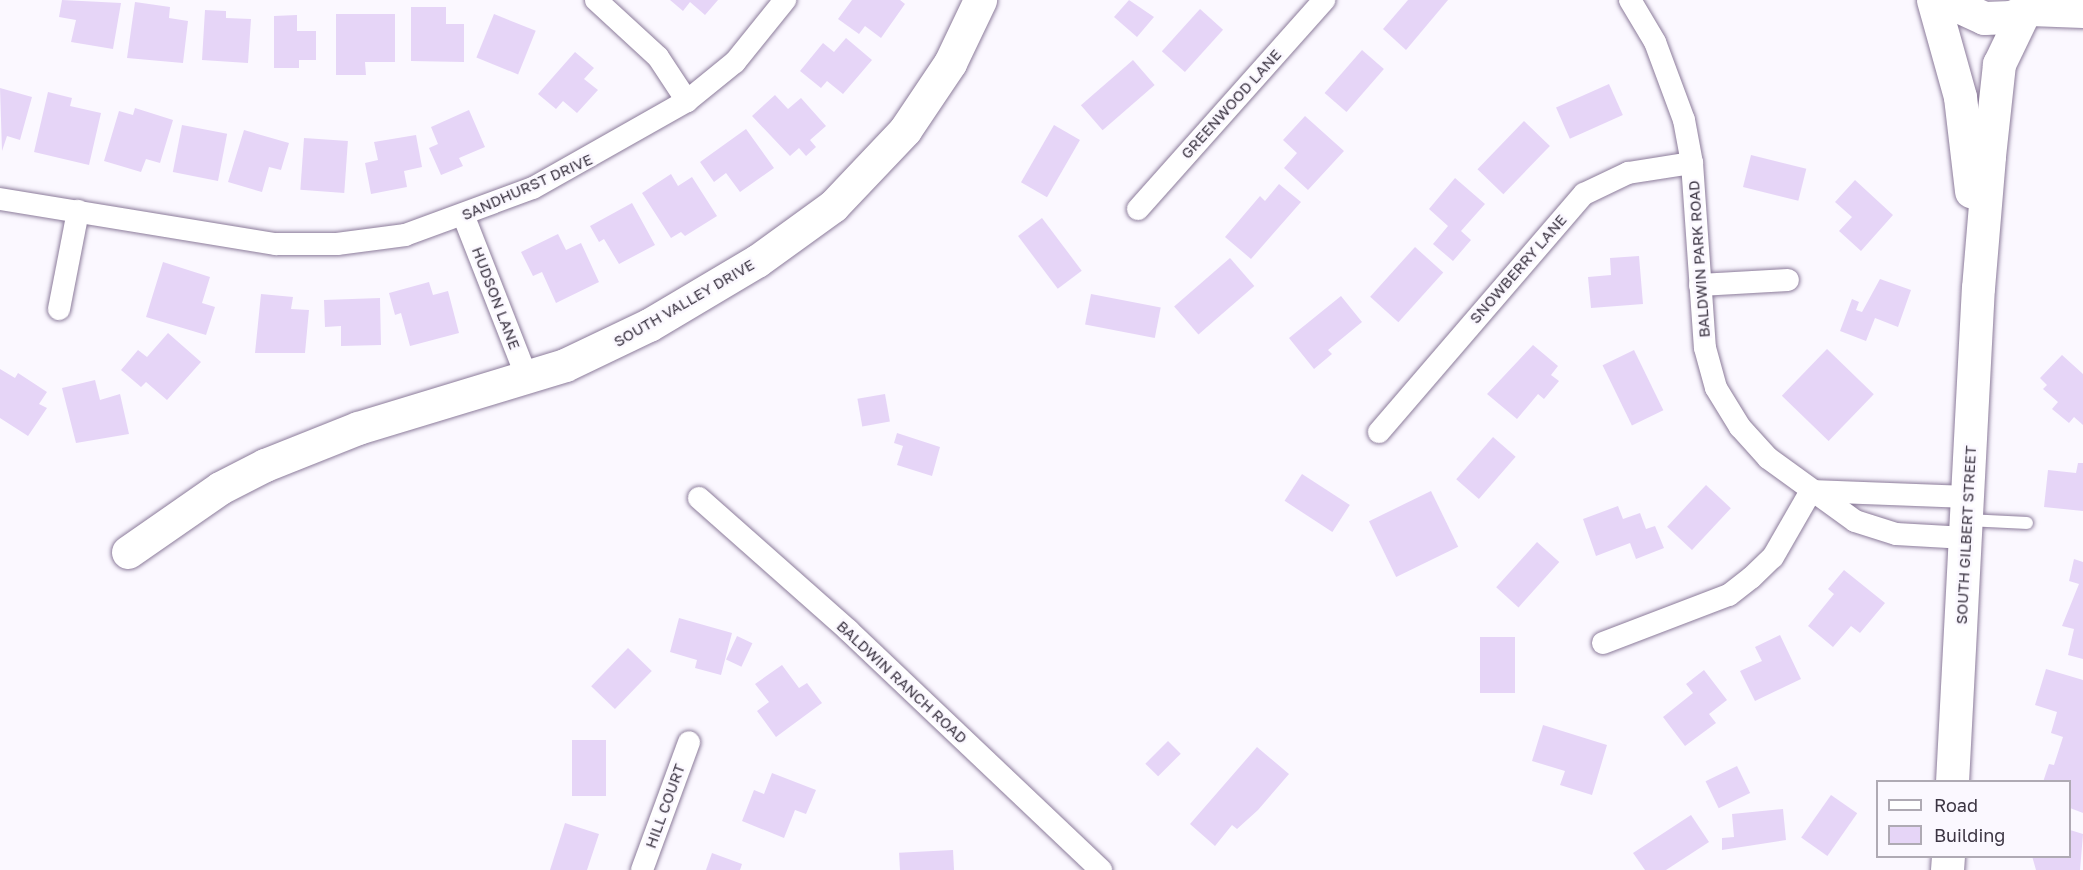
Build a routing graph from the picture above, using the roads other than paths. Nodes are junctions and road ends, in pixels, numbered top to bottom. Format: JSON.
{"nodes":[{"id":1,"x":596,"y":0,"type":"edge"},
{"id":2,"x":785,"y":0,"type":"edge"},
{"id":3,"x":980,"y":0,"type":"edge"},
{"id":4,"x":1324,"y":0,"type":"edge"},
{"id":5,"x":1630,"y":0,"type":"edge"},
{"id":6,"x":1934,"y":0,"type":"edge"},
{"id":7,"x":1944,"y":0,"type":"edge"},
{"id":8,"x":2032,"y":7,"type":"edge"},
{"id":9,"x":2083,"y":11,"type":"edge"},
{"id":10,"x":687,"y":102,"type":"junction"},
{"id":11,"x":1692,"y":163,"type":"junction"},
{"id":12,"x":0,"y":199,"type":"edge"},
{"id":13,"x":1138,"y":209,"type":"dead end"},
{"id":14,"x":78,"y":210,"type":"junction"},
{"id":15,"x":464,"y":217,"type":"junction"},
{"id":16,"x":1788,"y":280,"type":"dead end"},
{"id":17,"x":1700,"y":285,"type":"junction"},
{"id":18,"x":1978,"y":288,"type":"junction"},
{"id":19,"x":59,"y":309,"type":"dead end"},
{"id":20,"x":527,"y":378,"type":"junction"},
{"id":21,"x":1379,"y":432,"type":"dead end"},
{"id":22,"x":1811,"y":490,"type":"junction"},
{"id":23,"x":699,"y":498,"type":"dead end"},
{"id":24,"x":1967,"y":518,"type":"junction"},
{"id":25,"x":2027,"y":523,"type":"dead end"},
{"id":26,"x":128,"y":552,"type":"dead end"},
{"id":27,"x":1603,"y":643,"type":"dead end"},
{"id":28,"x":689,"y":742,"type":"dead end"},
{"id":29,"x":1952,"y":780,"type":"edge"},
{"id":30,"x":642,"y":870,"type":"edge"},
{"id":31,"x":1101,"y":870,"type":"edge"}],
"edges":[{"from":1,"to":10,"type":"street"},
{"from":2,"to":10,"type":"street","name":"SANDHURST DRIVE"},
{"from":3,"to":20,"type":"street","name":"SOUTH VALLEY DRIVE"},
{"from":4,"to":13,"type":"street","name":"GREENWOOD LANE"},
{"from":5,"to":11,"type":"street","name":"BALDWIN PARK ROAD"},
{"from":6,"to":18,"type":"street","name":"SOUTH GILBERT STREET"},
{"from":7,"to":8,"type":"street"},
{"from":8,"to":9,"type":"street"},
{"from":8,"to":18,"type":"street","name":"SOUTH GILBERT STREET"},
{"from":10,"to":15,"type":"street","name":"SANDHURST DRIVE"},
{"from":11,"to":17,"type":"street","name":"BALDWIN PARK ROAD"},
{"from":11,"to":21,"type":"street","name":"SNOWBERRY LANE"},
{"from":12,"to":14,"type":"street","name":"SANDHURST DRIVE"},
{"from":14,"to":15,"type":"street","name":"SANDHURST DRIVE"},
{"from":14,"to":19,"type":"street"},
{"from":15,"to":20,"type":"street","name":"HUDSON LANE"},
{"from":16,"to":17,"type":"street"},
{"from":17,"to":22,"type":"street","name":"BALDWIN PARK ROAD"},
{"from":18,"to":24,"type":"street","name":"SOUTH GILBERT STREET"},
{"from":20,"to":26,"type":"street","name":"SOUTH VALLEY DRIVE"},
{"from":22,"to":24,"type":"street"},
{"from":22,"to":24,"type":"street","name":"BALDWIN PARK ROAD"},
{"from":22,"to":27,"type":"street"},
{"from":23,"to":31,"type":"street","name":"BALDWIN RANCH ROAD"},
{"from":24,"to":25,"type":"lane"},
{"from":24,"to":29,"type":"street","name":"SOUTH GILBERT STREET"},
{"from":28,"to":30,"type":"street","name":"HILL COURT"}]}
